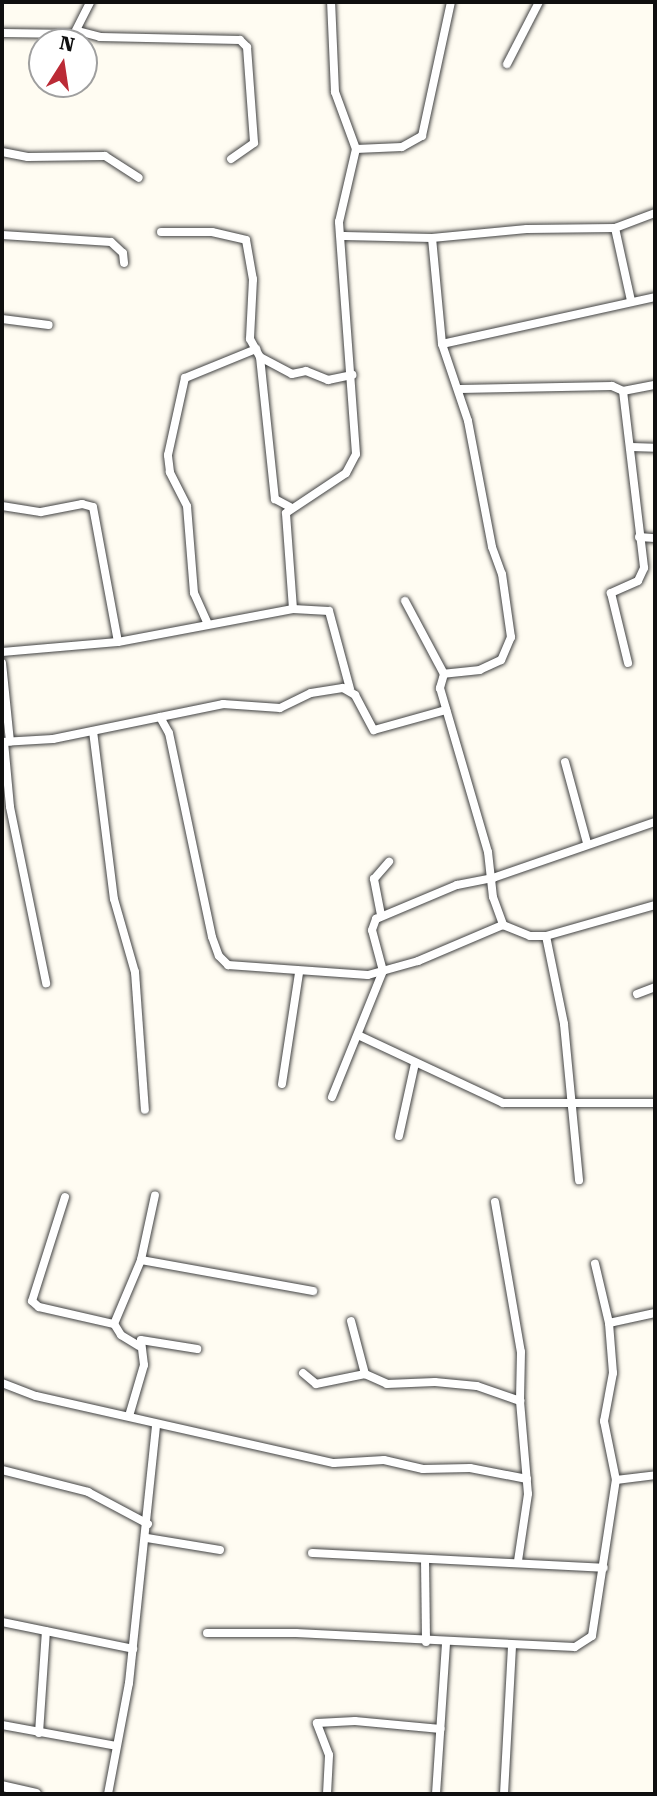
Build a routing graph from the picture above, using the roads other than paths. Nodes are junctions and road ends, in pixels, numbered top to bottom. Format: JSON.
{"nodes":[{"id":1,"x":90,"y":2,"type":"edge"},
{"id":2,"x":331,"y":2,"type":"edge"},
{"id":3,"x":452,"y":2,"type":"edge"},
{"id":4,"x":539,"y":2,"type":"edge"},
{"id":5,"x":79,"y":28,"type":"edge"},
{"id":6,"x":2,"y":33,"type":"edge"},
{"id":7,"x":28,"y":34,"type":"edge"},
{"id":8,"x":98,"y":36,"type":"edge"},
{"id":9,"x":507,"y":64,"type":"dead end"},
{"id":10,"x":356,"y":149,"type":"junction"},
{"id":11,"x":2,"y":152,"type":"edge"},
{"id":12,"x":231,"y":159,"type":"dead end"},
{"id":13,"x":139,"y":178,"type":"dead end"},
{"id":14,"x":655,"y":213,"type":"edge"},
{"id":15,"x":615,"y":228,"type":"junction"},
{"id":16,"x":161,"y":232,"type":"dead end"},
{"id":17,"x":2,"y":234,"type":"edge"},
{"id":18,"x":344,"y":236,"type":"junction"},
{"id":19,"x":432,"y":238,"type":"junction"},
{"id":20,"x":124,"y":263,"type":"dead end"},
{"id":21,"x":655,"y":297,"type":"edge"},
{"id":22,"x":631,"y":301,"type":"junction"},
{"id":23,"x":2,"y":319,"type":"edge"},
{"id":24,"x":48,"y":325,"type":"dead end"},
{"id":25,"x":442,"y":344,"type":"junction"},
{"id":26,"x":258,"y":353,"type":"junction"},
{"id":27,"x":352,"y":375,"type":"junction"},
{"id":28,"x":655,"y":385,"type":"edge"},
{"id":29,"x":460,"y":389,"type":"junction"},
{"id":30,"x":623,"y":391,"type":"junction"},
{"id":31,"x":631,"y":447,"type":"junction"},
{"id":32,"x":655,"y":448,"type":"edge"},
{"id":33,"x":2,"y":506,"type":"edge"},
{"id":34,"x":290,"y":507,"type":"junction"},
{"id":35,"x":639,"y":537,"type":"junction"},
{"id":36,"x":655,"y":538,"type":"edge"},
{"id":37,"x":405,"y":601,"type":"dead end"},
{"id":38,"x":293,"y":609,"type":"junction"},
{"id":39,"x":207,"y":622,"type":"junction"},
{"id":40,"x":118,"y":642,"type":"junction"},
{"id":41,"x":2,"y":652,"type":"edge"},
{"id":42,"x":2,"y":663,"type":"edge"},
{"id":43,"x":628,"y":663,"type":"dead end"},
{"id":44,"x":444,"y":674,"type":"junction"},
{"id":45,"x":350,"y":689,"type":"junction"},
{"id":46,"x":446,"y":710,"type":"junction"},
{"id":47,"x":160,"y":717,"type":"junction"},
{"id":48,"x":93,"y":731,"type":"junction"},
{"id":49,"x":5,"y":742,"type":"edge"},
{"id":50,"x":565,"y":762,"type":"dead end"},
{"id":51,"x":655,"y":822,"type":"edge"},
{"id":52,"x":587,"y":843,"type":"junction"},
{"id":53,"x":388,"y":862,"type":"dead end"},
{"id":54,"x":494,"y":878,"type":"junction"},
{"id":55,"x":655,"y":905,"type":"edge"},
{"id":56,"x":382,"y":915,"type":"junction"},
{"id":57,"x":503,"y":925,"type":"junction"},
{"id":58,"x":546,"y":936,"type":"junction"},
{"id":59,"x":383,"y":971,"type":"junction"},
{"id":60,"x":299,"y":973,"type":"junction"},
{"id":61,"x":46,"y":983,"type":"dead end"},
{"id":62,"x":655,"y":987,"type":"edge"},
{"id":63,"x":637,"y":994,"type":"dead end"},
{"id":64,"x":358,"y":1035,"type":"junction"},
{"id":65,"x":415,"y":1063,"type":"junction"},
{"id":66,"x":282,"y":1084,"type":"dead end"},
{"id":67,"x":332,"y":1097,"type":"dead end"},
{"id":68,"x":655,"y":1102,"type":"edge"},
{"id":69,"x":571,"y":1105,"type":"junction"},
{"id":70,"x":145,"y":1110,"type":"dead end"},
{"id":71,"x":399,"y":1136,"type":"dead end"},
{"id":72,"x":579,"y":1180,"type":"dead end"},
{"id":73,"x":155,"y":1195,"type":"dead end"},
{"id":74,"x":65,"y":1197,"type":"dead end"},
{"id":75,"x":495,"y":1202,"type":"dead end"},
{"id":76,"x":141,"y":1260,"type":"junction"},
{"id":77,"x":596,"y":1264,"type":"dead end"},
{"id":78,"x":313,"y":1291,"type":"dead end"},
{"id":79,"x":655,"y":1313,"type":"edge"},
{"id":80,"x":351,"y":1321,"type":"dead end"},
{"id":81,"x":609,"y":1323,"type":"junction"},
{"id":82,"x":114,"y":1324,"type":"junction"},
{"id":83,"x":139,"y":1346,"type":"junction"},
{"id":84,"x":197,"y":1349,"type":"dead end"},
{"id":85,"x":303,"y":1373,"type":"dead end"},
{"id":86,"x":365,"y":1374,"type":"junction"},
{"id":87,"x":2,"y":1383,"type":"edge"},
{"id":88,"x":520,"y":1401,"type":"junction"},
{"id":89,"x":129,"y":1416,"type":"junction"},
{"id":90,"x":156,"y":1424,"type":"junction"},
{"id":91,"x":2,"y":1470,"type":"edge"},
{"id":92,"x":654,"y":1475,"type":"edge"},
{"id":93,"x":527,"y":1479,"type":"junction"},
{"id":94,"x":616,"y":1480,"type":"junction"},
{"id":95,"x":148,"y":1524,"type":"junction"},
{"id":96,"x":147,"y":1538,"type":"junction"},
{"id":97,"x":220,"y":1550,"type":"dead end"},
{"id":98,"x":312,"y":1553,"type":"dead end"},
{"id":99,"x":425,"y":1559,"type":"junction"},
{"id":100,"x":518,"y":1560,"type":"junction"},
{"id":101,"x":604,"y":1568,"type":"junction"},
{"id":102,"x":2,"y":1622,"type":"edge"},
{"id":103,"x":46,"y":1631,"type":"junction"},
{"id":104,"x":207,"y":1633,"type":"dead end"},
{"id":105,"x":426,"y":1642,"type":"junction"},
{"id":106,"x":446,"y":1643,"type":"junction"},
{"id":107,"x":512,"y":1645,"type":"junction"},
{"id":108,"x":132,"y":1649,"type":"junction"},
{"id":109,"x":2,"y":1725,"type":"edge"},
{"id":110,"x":441,"y":1729,"type":"junction"},
{"id":111,"x":39,"y":1733,"type":"junction"},
{"id":112,"x":116,"y":1746,"type":"junction"},
{"id":113,"x":2,"y":1786,"type":"edge"},
{"id":114,"x":36,"y":1794,"type":"edge"},
{"id":115,"x":108,"y":1794,"type":"edge"},
{"id":116,"x":327,"y":1794,"type":"edge"},
{"id":117,"x":436,"y":1794,"type":"edge"},
{"id":118,"x":504,"y":1794,"type":"edge"}],
"edges":[{"from":1,"to":5,"type":"street"},
{"from":2,"to":10,"type":"street"},
{"from":3,"to":10,"type":"street"},
{"from":4,"to":9,"type":"street"},
{"from":6,"to":7,"type":"street"},
{"from":8,"to":12,"type":"street"},
{"from":10,"to":18,"type":"street"},
{"from":11,"to":13,"type":"street"},
{"from":14,"to":15,"type":"street"},
{"from":15,"to":19,"type":"street"},
{"from":15,"to":22,"type":"street"},
{"from":16,"to":26,"type":"street"},
{"from":17,"to":20,"type":"street"},
{"from":18,"to":19,"type":"street"},
{"from":18,"to":27,"type":"street"},
{"from":19,"to":25,"type":"street"},
{"from":21,"to":22,"type":"street"},
{"from":22,"to":25,"type":"street"},
{"from":23,"to":24,"type":"street"},
{"from":25,"to":29,"type":"street"},
{"from":26,"to":27,"type":"street"},
{"from":26,"to":34,"type":"street"},
{"from":26,"to":39,"type":"street"},
{"from":27,"to":34,"type":"street"},
{"from":28,"to":30,"type":"street"},
{"from":29,"to":30,"type":"street"},
{"from":29,"to":44,"type":"street"},
{"from":30,"to":31,"type":"street"},
{"from":31,"to":32,"type":"street"},
{"from":31,"to":35,"type":"street"},
{"from":33,"to":40,"type":"street"},
{"from":34,"to":38,"type":"street"},
{"from":35,"to":36,"type":"street"},
{"from":35,"to":43,"type":"street"},
{"from":37,"to":44,"type":"street"},
{"from":38,"to":39,"type":"street"},
{"from":38,"to":45,"type":"street"},
{"from":39,"to":40,"type":"street"},
{"from":40,"to":41,"type":"street"},
{"from":42,"to":49,"type":"street"},
{"from":44,"to":46,"type":"street"},
{"from":45,"to":46,"type":"street"},
{"from":45,"to":47,"type":"street"},
{"from":46,"to":54,"type":"street"},
{"from":47,"to":48,"type":"street"},
{"from":47,"to":60,"type":"street"},
{"from":48,"to":49,"type":"street"},
{"from":48,"to":70,"type":"street"},
{"from":49,"to":61,"type":"street"},
{"from":50,"to":52,"type":"street"},
{"from":51,"to":52,"type":"street"},
{"from":52,"to":54,"type":"street"},
{"from":53,"to":56,"type":"street"},
{"from":54,"to":56,"type":"street"},
{"from":54,"to":57,"type":"street"},
{"from":55,"to":58,"type":"street"},
{"from":56,"to":59,"type":"street"},
{"from":57,"to":58,"type":"street"},
{"from":57,"to":59,"type":"street"},
{"from":58,"to":69,"type":"street"},
{"from":59,"to":60,"type":"street"},
{"from":59,"to":64,"type":"street"},
{"from":60,"to":66,"type":"street"},
{"from":62,"to":63,"type":"street"},
{"from":64,"to":65,"type":"street"},
{"from":64,"to":67,"type":"street"},
{"from":65,"to":69,"type":"street"},
{"from":65,"to":71,"type":"street"},
{"from":68,"to":69,"type":"street"},
{"from":69,"to":72,"type":"street"},
{"from":73,"to":76,"type":"street"},
{"from":74,"to":82,"type":"street"},
{"from":75,"to":88,"type":"street"},
{"from":76,"to":78,"type":"street"},
{"from":76,"to":82,"type":"street"},
{"from":77,"to":81,"type":"street"},
{"from":79,"to":81,"type":"street"},
{"from":80,"to":86,"type":"street"},
{"from":81,"to":94,"type":"street"},
{"from":82,"to":83,"type":"street"},
{"from":83,"to":84,"type":"street"},
{"from":83,"to":89,"type":"street"},
{"from":85,"to":86,"type":"street"},
{"from":86,"to":88,"type":"street"},
{"from":87,"to":89,"type":"street"},
{"from":88,"to":93,"type":"street"},
{"from":89,"to":90,"type":"street"},
{"from":90,"to":93,"type":"street"},
{"from":90,"to":95,"type":"street"},
{"from":91,"to":95,"type":"street"},
{"from":92,"to":94,"type":"street"},
{"from":93,"to":100,"type":"street"},
{"from":94,"to":101,"type":"street"},
{"from":95,"to":96,"type":"street"},
{"from":96,"to":97,"type":"street"},
{"from":96,"to":108,"type":"street"},
{"from":98,"to":99,"type":"street"},
{"from":99,"to":100,"type":"street"},
{"from":99,"to":105,"type":"street"},
{"from":100,"to":101,"type":"street"},
{"from":101,"to":107,"type":"street"},
{"from":102,"to":103,"type":"street"},
{"from":103,"to":108,"type":"street"},
{"from":103,"to":111,"type":"street"},
{"from":104,"to":105,"type":"street"},
{"from":105,"to":106,"type":"street"},
{"from":106,"to":107,"type":"street"},
{"from":106,"to":110,"type":"street"},
{"from":107,"to":118,"type":"street"},
{"from":108,"to":112,"type":"street"},
{"from":109,"to":111,"type":"street"},
{"from":110,"to":116,"type":"street"},
{"from":110,"to":117,"type":"street"},
{"from":111,"to":112,"type":"street"},
{"from":112,"to":115,"type":"street"},
{"from":113,"to":114,"type":"street"}]}
